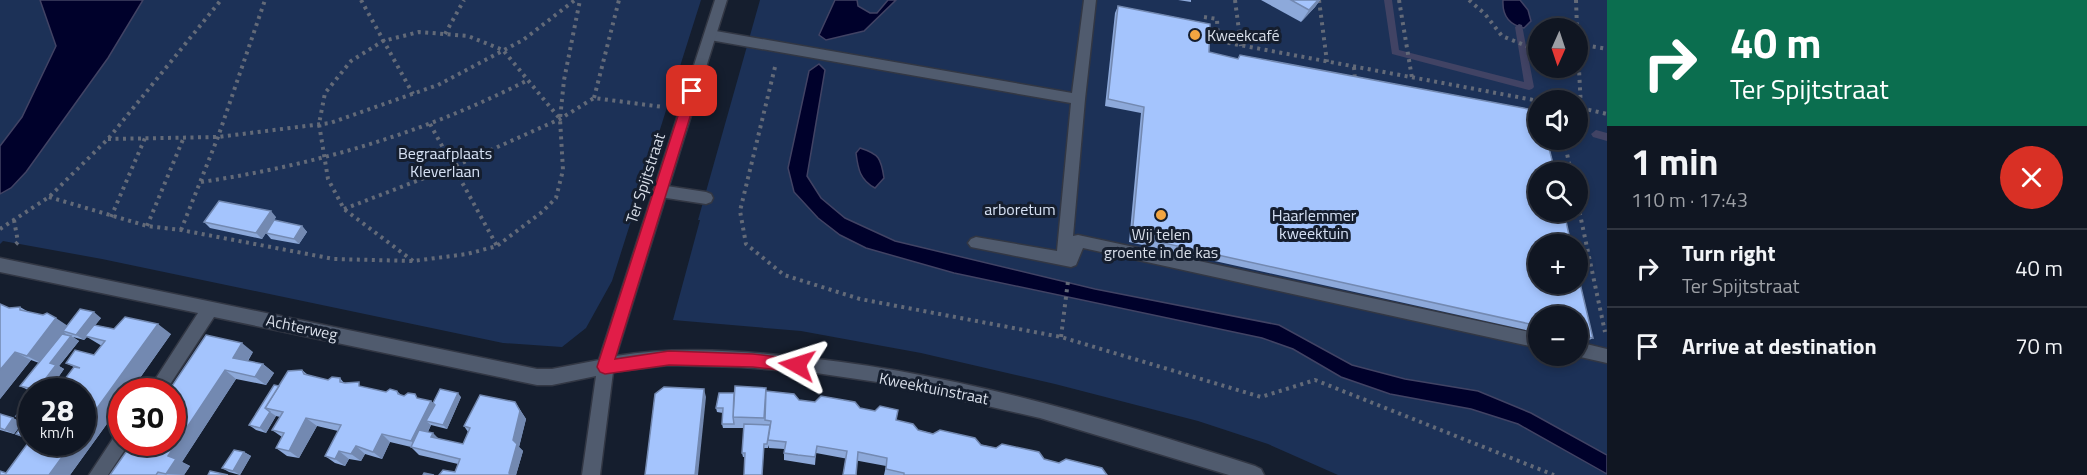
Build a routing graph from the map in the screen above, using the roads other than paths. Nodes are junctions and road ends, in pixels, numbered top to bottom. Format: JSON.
{"nodes":[{"id":1,"x":721,"y":0,"type":"edge"},
{"id":2,"x":1090,"y":0,"type":"edge"},
{"id":3,"x":710,"y":34,"type":"junction"},
{"id":4,"x":1078,"y":99,"type":"junction"},
{"id":5,"x":660,"y":191,"type":"junction"},
{"id":6,"x":706,"y":198,"type":"dead end"},
{"id":7,"x":976,"y":243,"type":"dead end"},
{"id":8,"x":1064,"y":259,"type":"junction"},
{"id":9,"x":0,"y":266,"type":"edge"},
{"id":10,"x":211,"y":308,"type":"junction"},
{"id":11,"x":1528,"y":338,"type":"edge"},
{"id":12,"x":1588,"y":351,"type":"edge"},
{"id":13,"x":1607,"y":356,"type":"edge"},
{"id":14,"x":605,"y":367,"type":"junction"},
{"id":15,"x":164,"y":378,"type":"edge"},
{"id":16,"x":111,"y":456,"type":"edge"},
{"id":17,"x":98,"y":475,"type":"edge"},
{"id":18,"x":591,"y":475,"type":"edge"},
{"id":19,"x":1255,"y":475,"type":"edge"}],
"edges":[{"from":1,"to":3,"type":"street","name":"Ter Spijtstraat"},
{"from":2,"to":4,"type":"street"},
{"from":3,"to":4,"type":"street"},
{"from":3,"to":5,"type":"street","name":"Ter Spijtstraat"},
{"from":4,"to":8,"type":"street"},
{"from":5,"to":6,"type":"street"},
{"from":5,"to":14,"type":"street","name":"Ter Spijtstraat"},
{"from":7,"to":8,"type":"street"},
{"from":8,"to":11,"type":"street"},
{"from":9,"to":10,"type":"street","name":"Achterweg"},
{"from":10,"to":14,"type":"street","name":"Achterweg"},
{"from":10,"to":15,"type":"street"},
{"from":12,"to":13,"type":"street"},
{"from":14,"to":18,"type":"street","name":"Ter Spijtstraat"},
{"from":14,"to":19,"type":"street","name":"Kweektuinstraat"},
{"from":16,"to":17,"type":"street"}]}
